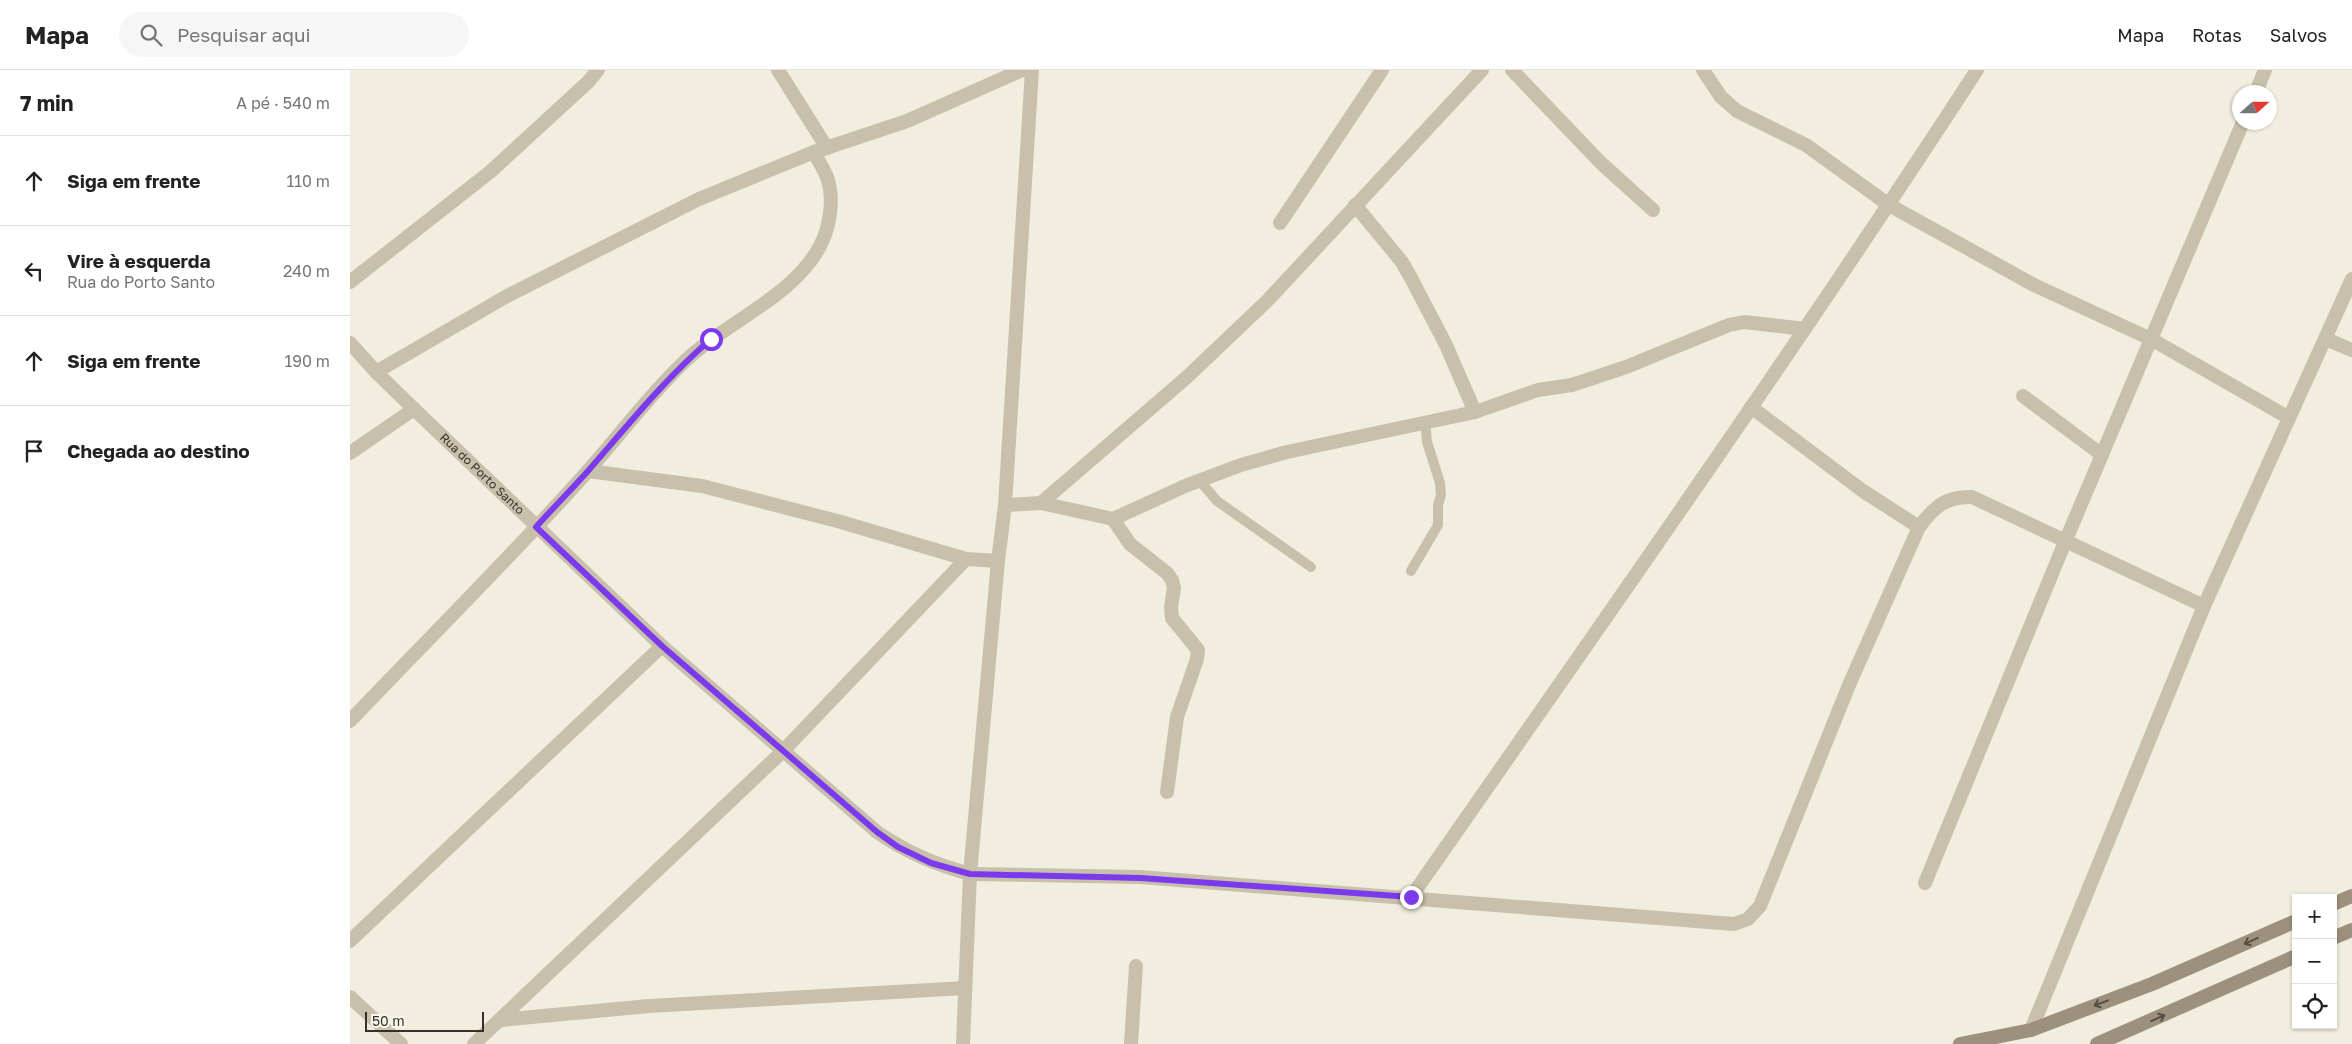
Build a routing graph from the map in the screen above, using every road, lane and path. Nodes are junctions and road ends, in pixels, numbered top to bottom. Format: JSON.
{"nodes":[{"id":1,"x":598,"y":70,"type":"edge"},
{"id":2,"x":778,"y":70,"type":"edge"},
{"id":3,"x":1022,"y":70,"type":"edge"},
{"id":4,"x":1032,"y":70,"type":"edge"},
{"id":5,"x":1382,"y":70,"type":"edge"},
{"id":6,"x":1482,"y":70,"type":"edge"},
{"id":7,"x":1512,"y":70,"type":"edge"},
{"id":8,"x":1703,"y":70,"type":"edge"},
{"id":9,"x":1977,"y":70,"type":"edge"},
{"id":10,"x":2265,"y":70,"type":"edge"},
{"id":11,"x":2259,"y":85,"type":"edge"},
{"id":12,"x":2240,"y":130,"type":"edge"},
{"id":13,"x":827,"y":148,"type":"junction"},
{"id":14,"x":814,"y":152,"type":"junction"},
{"id":15,"x":1355,"y":205,"type":"junction"},
{"id":16,"x":1889,"y":205,"type":"junction"},
{"id":17,"x":1653,"y":210,"type":"dead end"},
{"id":18,"x":1280,"y":223,"type":"dead end"},
{"id":19,"x":2352,"y":280,"type":"edge"},
{"id":20,"x":350,"y":282,"type":"edge"},
{"id":21,"x":1805,"y":329,"type":"junction"},
{"id":22,"x":2151,"y":339,"type":"junction"},
{"id":23,"x":2326,"y":339,"type":"junction"},
{"id":24,"x":350,"y":343,"type":"edge"},
{"id":25,"x":2352,"y":350,"type":"edge"},
{"id":26,"x":376,"y":372,"type":"junction"},
{"id":27,"x":2023,"y":396,"type":"dead end"},
{"id":28,"x":1751,"y":407,"type":"junction"},
{"id":29,"x":414,"y":409,"type":"junction"},
{"id":30,"x":1475,"y":412,"type":"junction"},
{"id":31,"x":2289,"y":418,"type":"junction"},
{"id":32,"x":1425,"y":422,"type":"junction"},
{"id":33,"x":350,"y":453,"type":"edge"},
{"id":34,"x":2102,"y":455,"type":"junction"},
{"id":35,"x":588,"y":471,"type":"junction"},
{"id":36,"x":1200,"y":481,"type":"junction"},
{"id":37,"x":1040,"y":503,"type":"junction"},
{"id":38,"x":1005,"y":505,"type":"junction"},
{"id":39,"x":1113,"y":519,"type":"junction"},
{"id":40,"x":1919,"y":526,"type":"junction"},
{"id":41,"x":536,"y":527,"type":"junction"},
{"id":42,"x":2064,"y":542,"type":"junction"},
{"id":43,"x":966,"y":559,"type":"junction"},
{"id":44,"x":998,"y":561,"type":"junction"},
{"id":45,"x":1311,"y":567,"type":"dead end"},
{"id":46,"x":1411,"y":571,"type":"dead end"},
{"id":47,"x":2204,"y":606,"type":"junction"},
{"id":48,"x":662,"y":646,"type":"junction"},
{"id":49,"x":350,"y":721,"type":"edge"},
{"id":50,"x":783,"y":751,"type":"junction"},
{"id":51,"x":1167,"y":792,"type":"dead end"},
{"id":52,"x":970,"y":874,"type":"junction"},
{"id":53,"x":1925,"y":882,"type":"dead end"},
{"id":54,"x":2352,"y":896,"type":"edge"},
{"id":55,"x":1411,"y":897,"type":"junction"},
{"id":56,"x":2337,"y":902,"type":"edge"},
{"id":57,"x":2292,"y":923,"type":"edge"},
{"id":58,"x":2352,"y":930,"type":"edge"},
{"id":59,"x":2337,"y":936,"type":"edge"},
{"id":60,"x":350,"y":941,"type":"edge"},
{"id":61,"x":2292,"y":958,"type":"edge"},
{"id":62,"x":1136,"y":966,"type":"dead end"},
{"id":63,"x":965,"y":988,"type":"junction"},
{"id":64,"x":350,"y":997,"type":"edge"},
{"id":65,"x":501,"y":1020,"type":"junction"},
{"id":66,"x":2031,"y":1030,"type":"junction"},
{"id":67,"x":401,"y":1044,"type":"edge"},
{"id":68,"x":474,"y":1044,"type":"edge"},
{"id":69,"x":963,"y":1044,"type":"edge"},
{"id":70,"x":1130,"y":1044,"type":"edge"},
{"id":71,"x":1960,"y":1044,"type":"edge"},
{"id":72,"x":2097,"y":1044,"type":"edge"}],
"edges":[{"from":1,"to":20,"type":"street"},
{"from":2,"to":13,"type":"street"},
{"from":3,"to":13,"type":"street"},
{"from":4,"to":38,"type":"street"},
{"from":5,"to":18,"type":"street"},
{"from":6,"to":15,"type":"street"},
{"from":7,"to":17,"type":"street"},
{"from":8,"to":16,"type":"street"},
{"from":9,"to":16,"type":"street"},
{"from":10,"to":11,"type":"street"},
{"from":12,"to":22,"type":"street"},
{"from":13,"to":14,"type":"street"},
{"from":14,"to":26,"type":"street"},
{"from":14,"to":35,"type":"street"},
{"from":15,"to":30,"type":"street"},
{"from":15,"to":37,"type":"street"},
{"from":16,"to":21,"type":"street"},
{"from":16,"to":22,"type":"street"},
{"from":19,"to":23,"type":"street"},
{"from":21,"to":28,"type":"street"},
{"from":21,"to":30,"type":"street"},
{"from":22,"to":31,"type":"street"},
{"from":22,"to":34,"type":"street"},
{"from":23,"to":25,"type":"street"},
{"from":23,"to":31,"type":"street"},
{"from":24,"to":26,"type":"street","name":"Rua do Porto Santo"},
{"from":26,"to":29,"type":"street","name":"Rua do Porto Santo"},
{"from":27,"to":34,"type":"street"},
{"from":28,"to":40,"type":"street"},
{"from":28,"to":55,"type":"street"},
{"from":29,"to":33,"type":"street"},
{"from":29,"to":41,"type":"street","name":"Rua do Porto Santo"},
{"from":30,"to":32,"type":"street"},
{"from":31,"to":47,"type":"street"},
{"from":32,"to":36,"type":"street"},
{"from":32,"to":46,"type":"lane"},
{"from":34,"to":42,"type":"street"},
{"from":35,"to":41,"type":"street"},
{"from":35,"to":43,"type":"street"},
{"from":36,"to":39,"type":"street"},
{"from":36,"to":45,"type":"lane"},
{"from":37,"to":38,"type":"street"},
{"from":37,"to":39,"type":"street"},
{"from":38,"to":44,"type":"street"},
{"from":39,"to":51,"type":"street"},
{"from":40,"to":42,"type":"street","name":"Rua do Porto Santo"},
{"from":40,"to":55,"type":"street","name":"Rua do Porto Santo"},
{"from":41,"to":48,"type":"street","name":"Rua do Porto Santo"},
{"from":41,"to":49,"type":"street"},
{"from":42,"to":47,"type":"street","name":"Rua do Porto Santo"},
{"from":42,"to":53,"type":"street"},
{"from":43,"to":44,"type":"street"},
{"from":43,"to":50,"type":"street"},
{"from":44,"to":52,"type":"street"},
{"from":47,"to":66,"type":"street"},
{"from":48,"to":50,"type":"street","name":"Rua do Porto Santo"},
{"from":48,"to":60,"type":"street"},
{"from":50,"to":52,"type":"street","name":"Rua do Porto Santo"},
{"from":50,"to":65,"type":"street"},
{"from":52,"to":55,"type":"street","name":"Rua do Porto Santo"},
{"from":52,"to":63,"type":"street"},
{"from":54,"to":56,"type":"main road"},
{"from":57,"to":66,"type":"main road","one_way":true},
{"from":58,"to":59,"type":"main road"},
{"from":72,"to":61,"type":"main road","one_way":true},
{"from":62,"to":70,"type":"street"},
{"from":63,"to":65,"type":"street"},
{"from":63,"to":69,"type":"street"},
{"from":64,"to":67,"type":"street"},
{"from":65,"to":68,"type":"street"},
{"from":66,"to":71,"type":"main road"}]}
